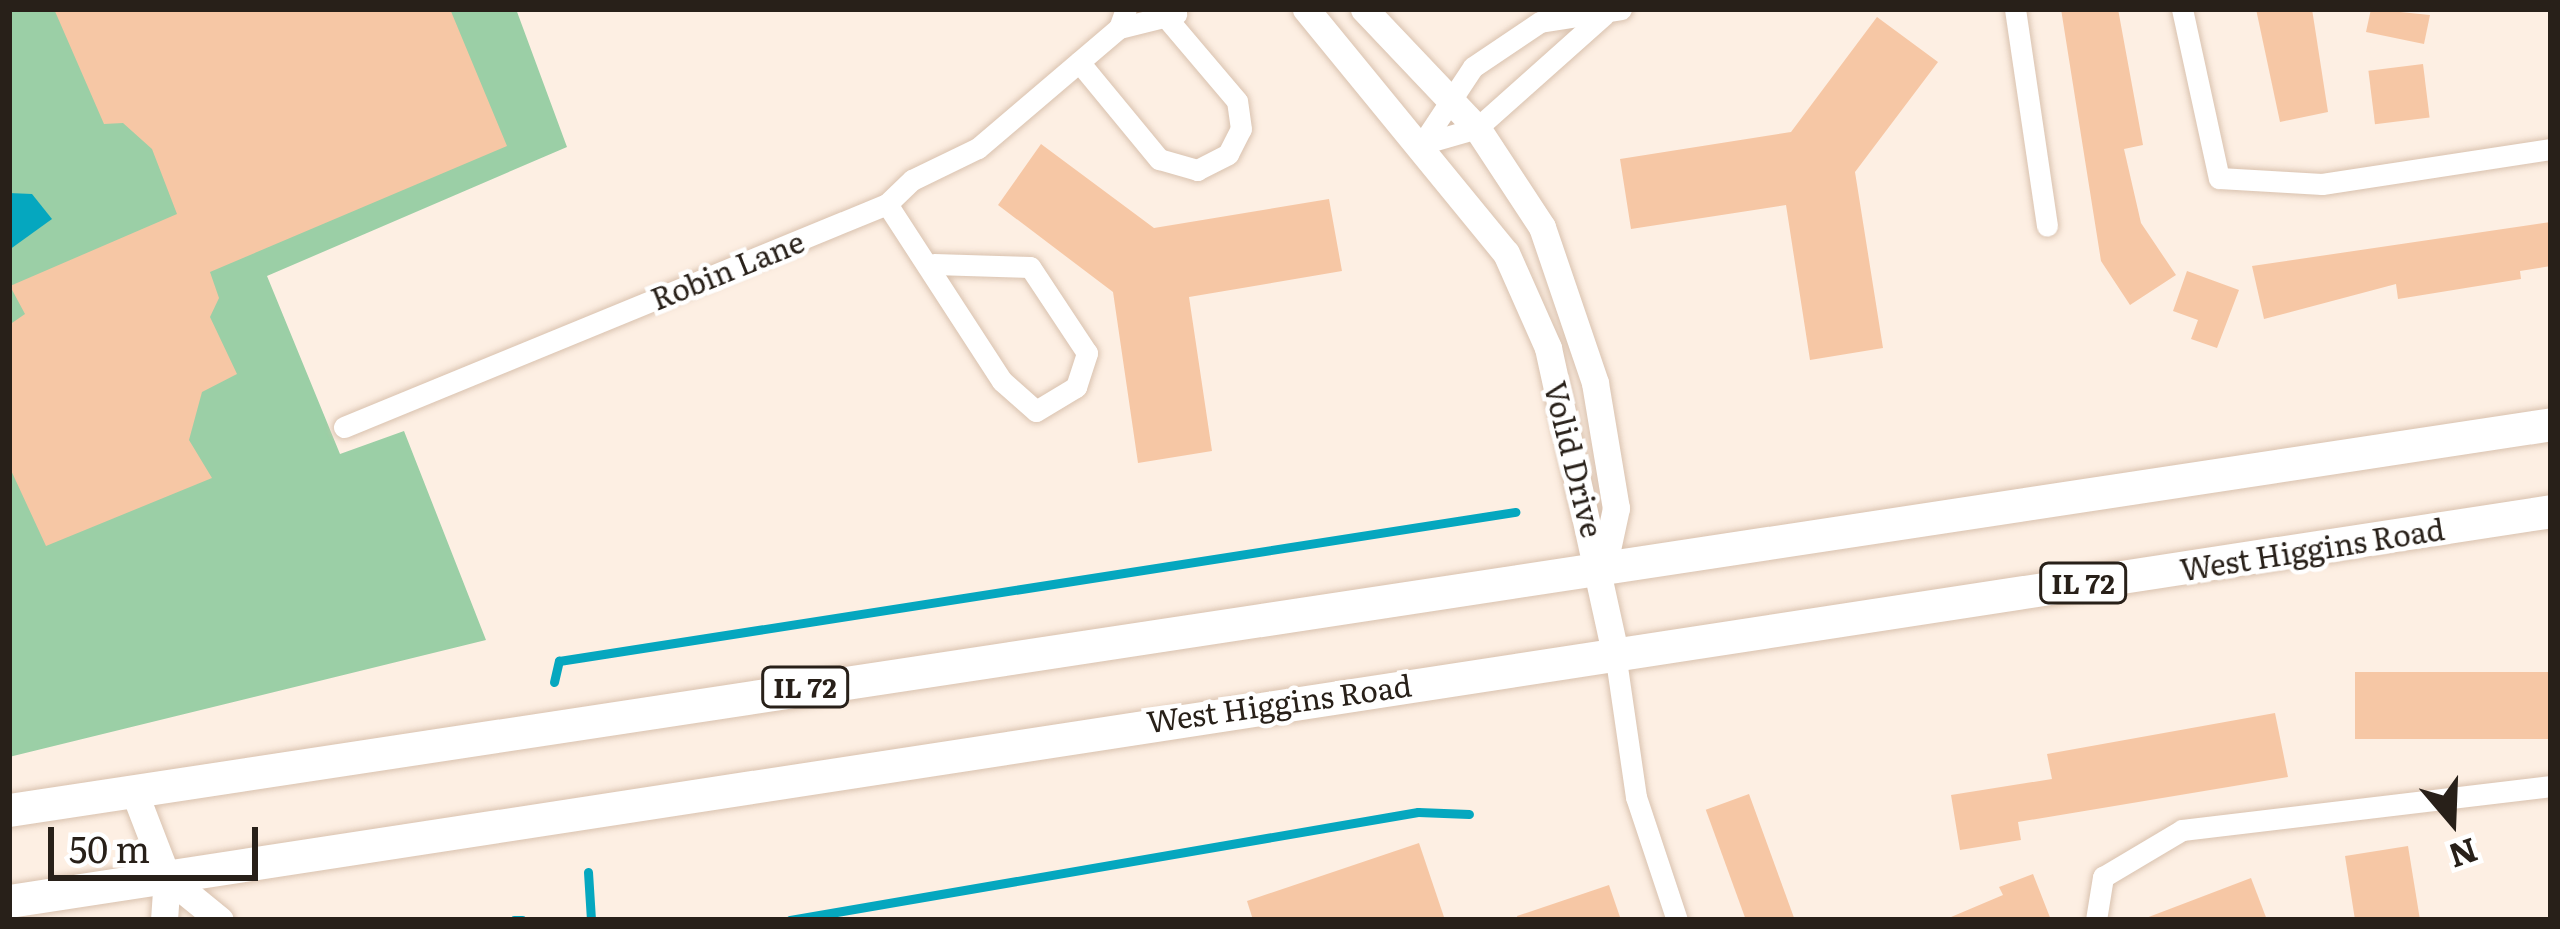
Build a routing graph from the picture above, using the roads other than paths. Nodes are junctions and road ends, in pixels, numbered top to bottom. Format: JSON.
{"nodes":[{"id":1,"x":1306,"y":9,"type":"edge"},
{"id":2,"x":1364,"y":9,"type":"edge"},
{"id":3,"x":2014,"y":9,"type":"edge"},
{"id":4,"x":2182,"y":9,"type":"edge"},
{"id":5,"x":1170,"y":12,"type":"edge"},
{"id":6,"x":1613,"y":12,"type":"edge"},
{"id":7,"x":1122,"y":18,"type":"edge"},
{"id":8,"x":1079,"y":62,"type":"junction"},
{"id":9,"x":1446,"y":96,"type":"junction"},
{"id":10,"x":1477,"y":128,"type":"junction"},
{"id":11,"x":1422,"y":144,"type":"junction"},
{"id":12,"x":2551,"y":149,"type":"edge"},
{"id":13,"x":886,"y":204,"type":"junction"},
{"id":14,"x":2047,"y":226,"type":"dead end"},
{"id":15,"x":934,"y":264,"type":"junction"},
{"id":16,"x":2551,"y":424,"type":"edge"},
{"id":17,"x":344,"y":427,"type":"dead end"},
{"id":18,"x":2551,"y":511,"type":"edge"},
{"id":19,"x":1602,"y":569,"type":"junction"},
{"id":20,"x":1615,"y":653,"type":"junction"},
{"id":21,"x":2551,"y":786,"type":"edge"},
{"id":22,"x":135,"y":794,"type":"junction"},
{"id":23,"x":9,"y":810,"type":"edge"},
{"id":24,"x":167,"y":877,"type":"junction"},
{"id":25,"x":9,"y":901,"type":"edge"},
{"id":26,"x":164,"y":920,"type":"edge"},
{"id":27,"x":220,"y":920,"type":"edge"},
{"id":28,"x":1678,"y":920,"type":"edge"},
{"id":29,"x":2096,"y":920,"type":"edge"}],
"edges":[{"from":1,"to":11,"type":"street","name":"Volid Drive"},
{"from":2,"to":9,"type":"street","name":"Volid Drive"},
{"from":3,"to":14,"type":"street"},
{"from":4,"to":12,"type":"street"},
{"from":5,"to":7,"type":"street","name":"Robin Lane"},
{"from":5,"to":8,"type":"street","name":"Robin Lane"},
{"from":6,"to":9,"type":"street"},
{"from":6,"to":10,"type":"street"},
{"from":7,"to":8,"type":"street","name":"Robin Lane"},
{"from":8,"to":13,"type":"street","name":"Robin Lane"},
{"from":9,"to":10,"type":"street","name":"Volid Drive"},
{"from":9,"to":11,"type":"street"},
{"from":10,"to":11,"type":"street"},
{"from":10,"to":19,"type":"street","name":"Volid Drive"},
{"from":11,"to":19,"type":"street","name":"Volid Drive"},
{"from":13,"to":15,"type":"street"},
{"from":13,"to":17,"type":"street","name":"Robin Lane"},
{"from":15,"to":15,"type":"street"},
{"from":16,"to":19,"type":"main road","number":"IL 72"},
{"from":18,"to":20,"type":"main road","name":"West Higgins Road","number":"IL 72"},
{"from":19,"to":20,"type":"street"},
{"from":19,"to":22,"type":"main road","number":"IL 72"},
{"from":20,"to":24,"type":"main road","name":"West Higgins Road","number":"IL 72"},
{"from":20,"to":28,"type":"street"},
{"from":21,"to":29,"type":"street"},
{"from":22,"to":23,"type":"main road","number":"IL 72"},
{"from":22,"to":24,"type":"street"},
{"from":24,"to":25,"type":"main road","name":"West Higgins Road","number":"IL 72"},
{"from":24,"to":26,"type":"street"},
{"from":24,"to":27,"type":"street"}]}
